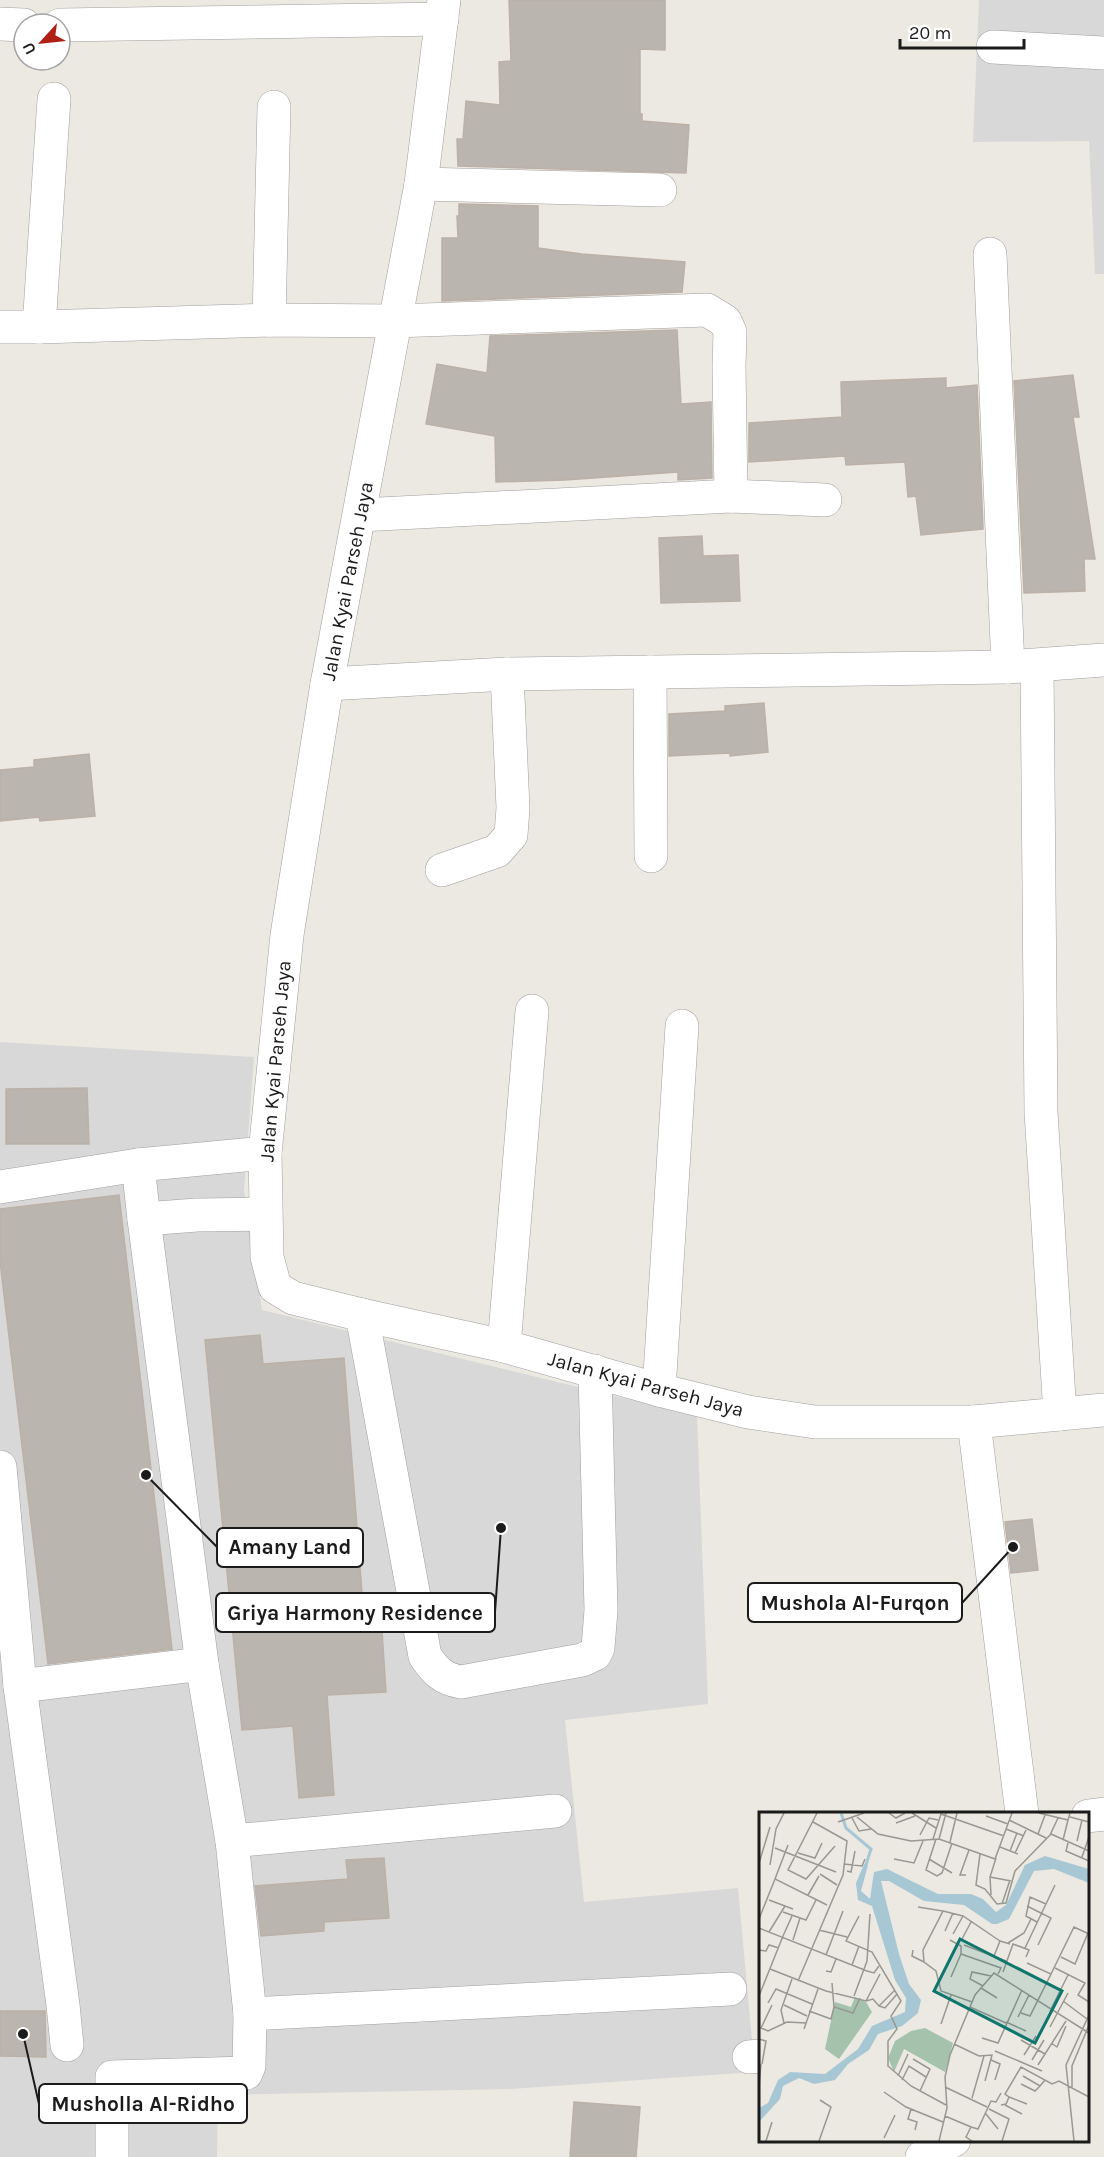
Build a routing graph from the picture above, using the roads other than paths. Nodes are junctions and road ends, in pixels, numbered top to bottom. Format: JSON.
{"nodes":[{"id":1,"x":443,"y":10,"type":"edge"},
{"id":2,"x":72,"y":25,"type":"edge"},
{"id":3,"x":993,"y":47,"type":"dead end"},
{"id":4,"x":1104,"y":53,"type":"edge"},
{"id":5,"x":54,"y":99,"type":"dead end"},
{"id":6,"x":274,"y":107,"type":"dead end"},
{"id":7,"x":421,"y":184,"type":"junction"},
{"id":8,"x":660,"y":190,"type":"dead end"},
{"id":9,"x":990,"y":254,"type":"dead end"},
{"id":10,"x":269,"y":321,"type":"junction"},
{"id":11,"x":394,"y":321,"type":"junction"},
{"id":12,"x":0,"y":327,"type":"edge"},
{"id":13,"x":39,"y":327,"type":"junction"},
{"id":14,"x":731,"y":495,"type":"junction"},
{"id":15,"x":825,"y":500,"type":"dead end"},
{"id":16,"x":360,"y":515,"type":"junction"},
{"id":17,"x":1104,"y":660,"type":"edge"},
{"id":18,"x":1023,"y":667,"type":"junction"},
{"id":19,"x":650,"y":672,"type":"junction"},
{"id":20,"x":507,"y":674,"type":"junction"},
{"id":21,"x":327,"y":684,"type":"junction"},
{"id":22,"x":651,"y":856,"type":"dead end"},
{"id":23,"x":442,"y":870,"type":"dead end"},
{"id":24,"x":532,"y":1011,"type":"dead end"},
{"id":25,"x":682,"y":1026,"type":"dead end"},
{"id":26,"x":265,"y":1153,"type":"junction"},
{"id":27,"x":138,"y":1165,"type":"junction"},
{"id":28,"x":0,"y":1187,"type":"edge"},
{"id":29,"x":265,"y":1214,"type":"junction"},
{"id":30,"x":144,"y":1219,"type":"junction"},
{"id":31,"x":362,"y":1315,"type":"junction"},
{"id":32,"x":504,"y":1346,"type":"junction"},
{"id":33,"x":595,"y":1371,"type":"junction"},
{"id":34,"x":659,"y":1390,"type":"junction"},
{"id":35,"x":1104,"y":1410,"type":"edge"},
{"id":36,"x":1060,"y":1414,"type":"junction"},
{"id":37,"x":974,"y":1422,"type":"junction"},
{"id":38,"x":0,"y":1467,"type":"edge"},
{"id":39,"x":201,"y":1664,"type":"junction"},
{"id":40,"x":20,"y":1686,"type":"junction"},
{"id":41,"x":555,"y":1811,"type":"dead end"},
{"id":42,"x":1022,"y":1812,"type":"edge"},
{"id":43,"x":1104,"y":1814,"type":"edge"},
{"id":44,"x":1089,"y":1816,"type":"edge"},
{"id":45,"x":232,"y":1841,"type":"junction"},
{"id":46,"x":730,"y":1989,"type":"dead end"},
{"id":47,"x":250,"y":2014,"type":"junction"},
{"id":48,"x":67,"y":2045,"type":"dead end"},
{"id":49,"x":950,"y":2142,"type":"edge"},
{"id":50,"x":112,"y":2157,"type":"edge"},
{"id":51,"x":922,"y":2157,"type":"edge"}],
"edges":[{"from":1,"to":2,"type":"street"},
{"from":1,"to":7,"type":"street","name":"Jalan Kyai Parseh Jaya"},
{"from":3,"to":4,"type":"street"},
{"from":5,"to":13,"type":"street"},
{"from":6,"to":10,"type":"street"},
{"from":7,"to":8,"type":"street"},
{"from":7,"to":11,"type":"street","name":"Jalan Kyai Parseh Jaya"},
{"from":9,"to":18,"type":"street"},
{"from":10,"to":11,"type":"street"},
{"from":10,"to":13,"type":"street"},
{"from":11,"to":14,"type":"street"},
{"from":11,"to":16,"type":"street","name":"Jalan Kyai Parseh Jaya"},
{"from":12,"to":13,"type":"street"},
{"from":14,"to":15,"type":"street"},
{"from":14,"to":16,"type":"street"},
{"from":16,"to":21,"type":"street","name":"Jalan Kyai Parseh Jaya"},
{"from":17,"to":18,"type":"street"},
{"from":18,"to":19,"type":"street"},
{"from":18,"to":36,"type":"street"},
{"from":19,"to":20,"type":"street"},
{"from":19,"to":22,"type":"street"},
{"from":20,"to":21,"type":"street"},
{"from":20,"to":23,"type":"street"},
{"from":21,"to":26,"type":"street","name":"Jalan Kyai Parseh Jaya"},
{"from":24,"to":32,"type":"street"},
{"from":25,"to":34,"type":"street"},
{"from":26,"to":27,"type":"street"},
{"from":26,"to":29,"type":"street","name":"Jalan Kyai Parseh Jaya"},
{"from":27,"to":28,"type":"street"},
{"from":27,"to":30,"type":"street"},
{"from":29,"to":30,"type":"street"},
{"from":29,"to":31,"type":"street","name":"Jalan Kyai Parseh Jaya"},
{"from":30,"to":39,"type":"street"},
{"from":31,"to":32,"type":"street","name":"Jalan Kyai Parseh Jaya"},
{"from":31,"to":33,"type":"street"},
{"from":32,"to":33,"type":"street","name":"Jalan Kyai Parseh Jaya"},
{"from":33,"to":34,"type":"street","name":"Jalan Kyai Parseh Jaya"},
{"from":34,"to":37,"type":"street","name":"Jalan Kyai Parseh Jaya"},
{"from":35,"to":36,"type":"street","name":"Jalan Kyai Parseh Jaya"},
{"from":36,"to":37,"type":"street","name":"Jalan Kyai Parseh Jaya"},
{"from":37,"to":42,"type":"street"},
{"from":38,"to":40,"type":"street"},
{"from":39,"to":40,"type":"street"},
{"from":39,"to":45,"type":"street"},
{"from":40,"to":48,"type":"street"},
{"from":41,"to":45,"type":"street"},
{"from":43,"to":44,"type":"street"},
{"from":45,"to":47,"type":"street"},
{"from":46,"to":47,"type":"street"},
{"from":47,"to":50,"type":"street"},
{"from":49,"to":51,"type":"street"}]}
